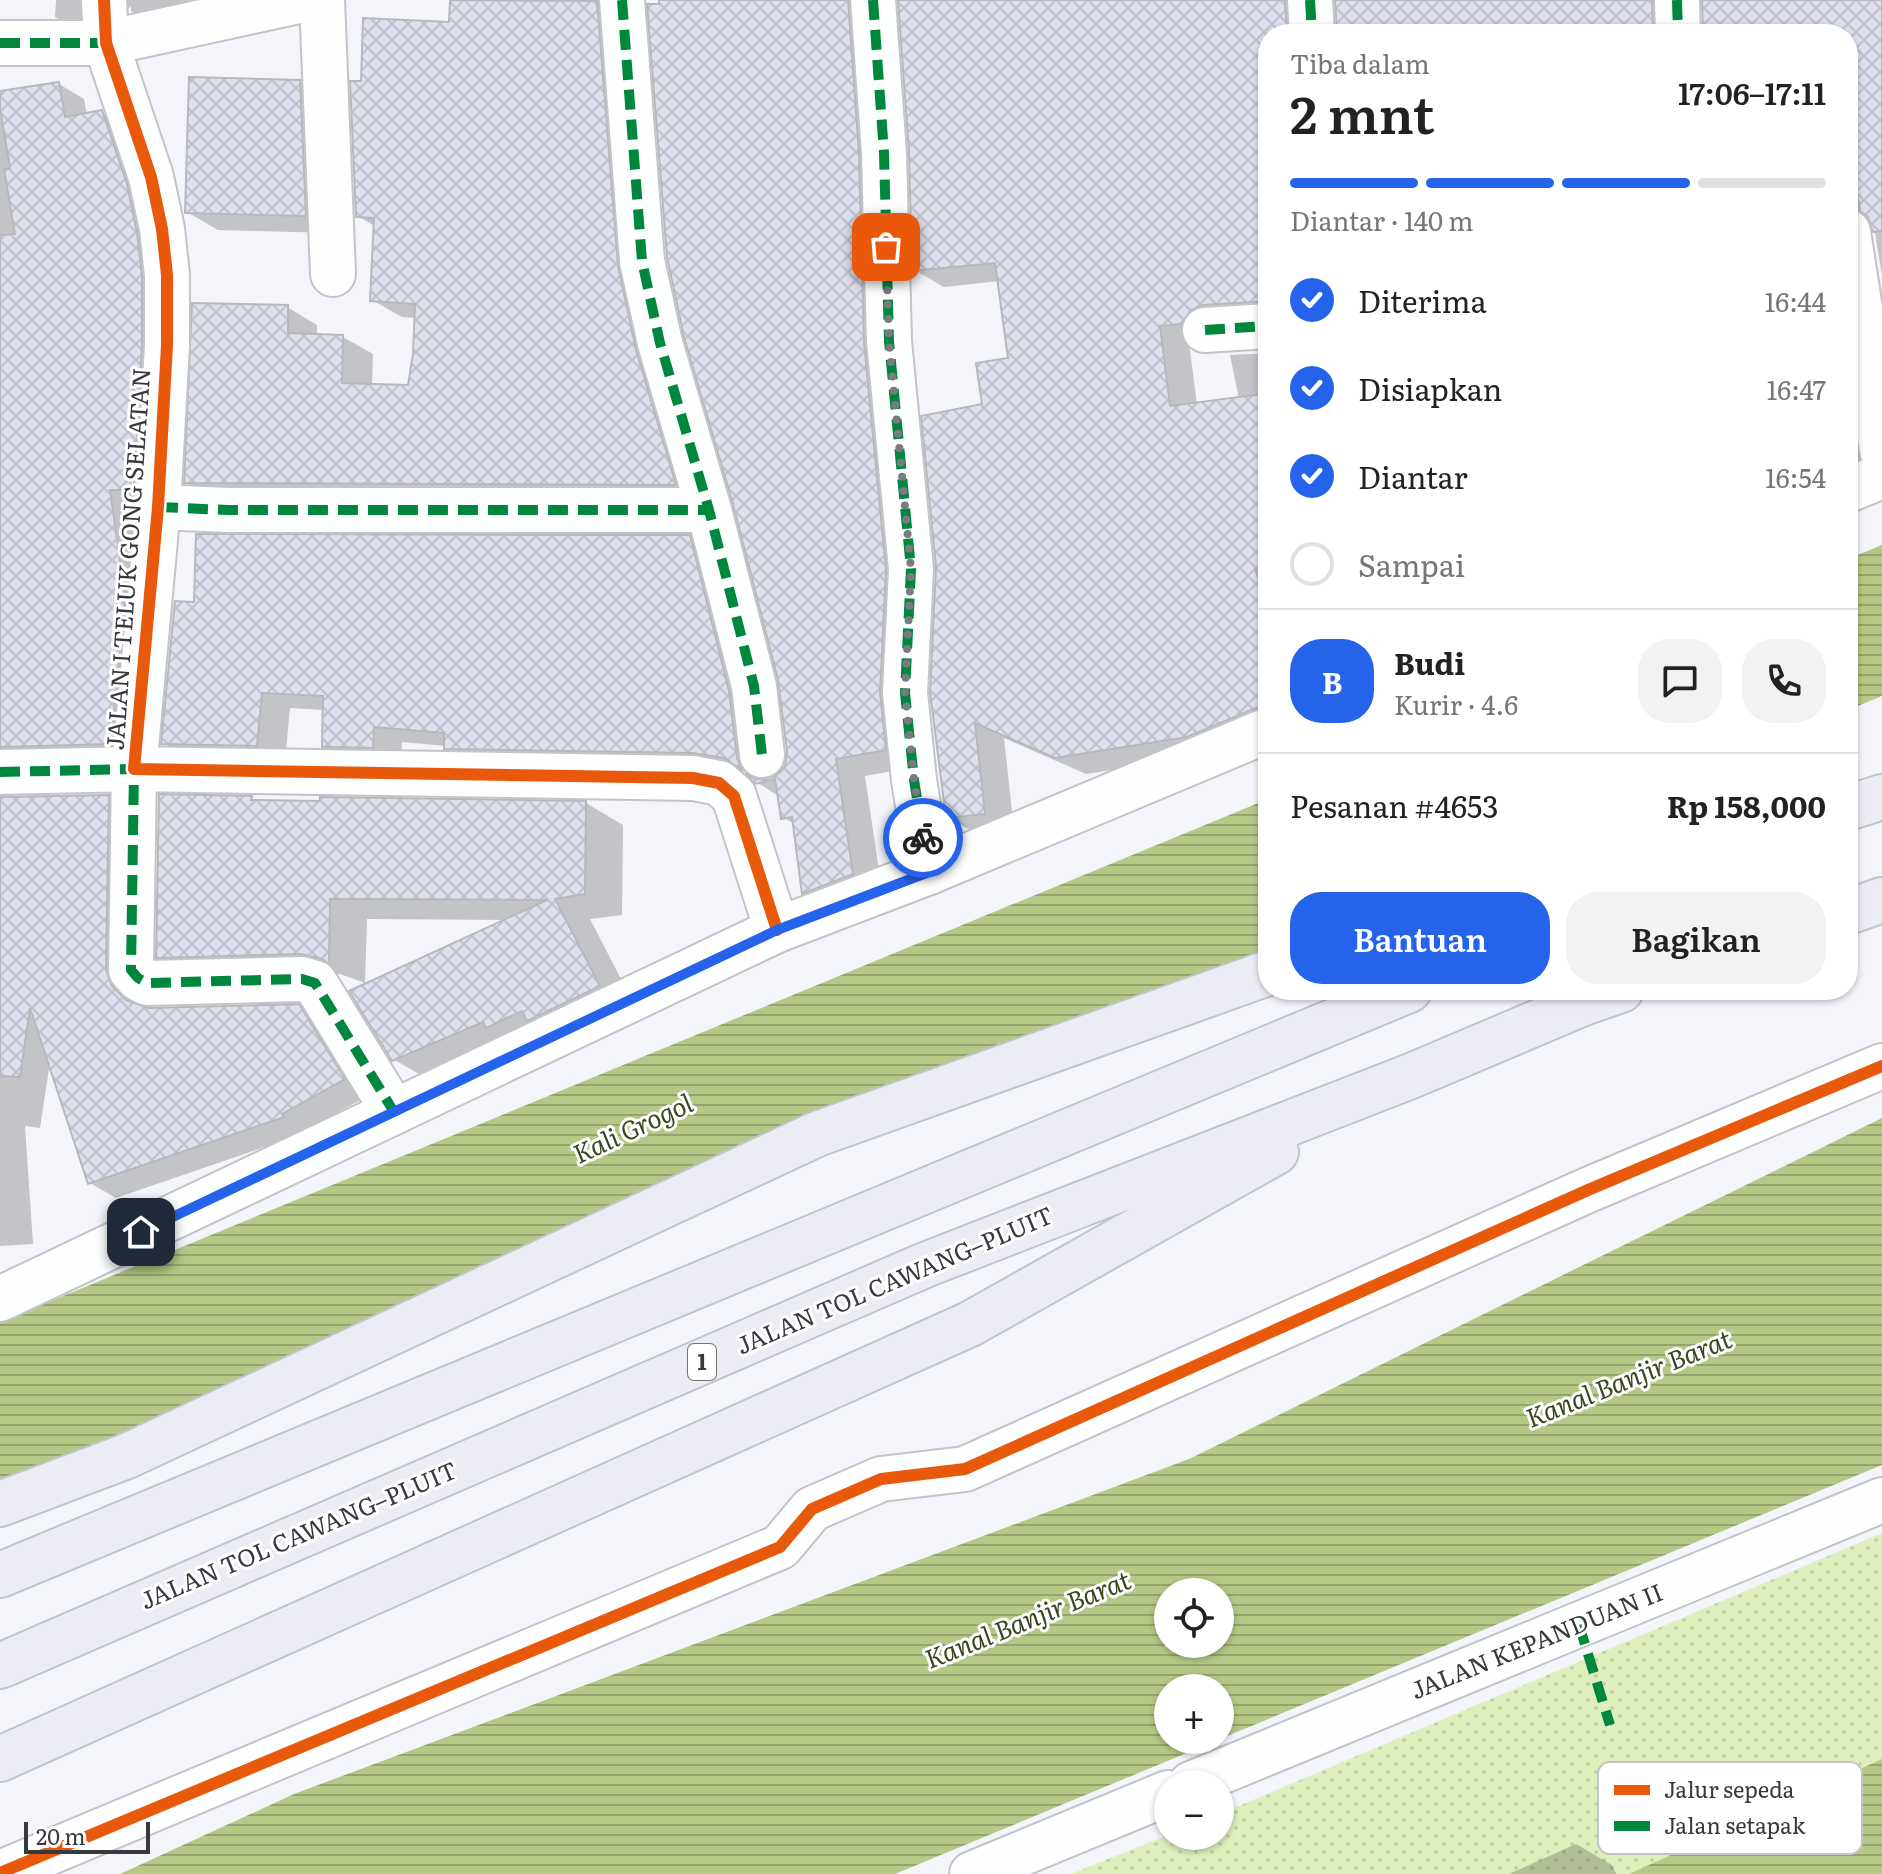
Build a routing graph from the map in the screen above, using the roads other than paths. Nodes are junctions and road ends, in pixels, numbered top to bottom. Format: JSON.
{"nodes":[{"id":1,"x":104,"y":0,"type":"edge"},
{"id":2,"x":303,"y":0,"type":"edge"},
{"id":3,"x":322,"y":0,"type":"edge"},
{"id":4,"x":622,"y":0,"type":"edge"},
{"id":5,"x":873,"y":0,"type":"edge"},
{"id":6,"x":1310,"y":0,"type":"edge"},
{"id":7,"x":1677,"y":0,"type":"edge"},
{"id":8,"x":1311,"y":24,"type":"edge"},
{"id":9,"x":1678,"y":24,"type":"edge"},
{"id":10,"x":0,"y":43,"type":"edge"},
{"id":11,"x":106,"y":43,"type":"junction"},
{"id":12,"x":333,"y":274,"type":"dead end"},
{"id":13,"x":1858,"y":296,"type":"edge"},
{"id":14,"x":1258,"y":327,"type":"edge"},
{"id":15,"x":1205,"y":330,"type":"dead end"},
{"id":16,"x":1882,"y":450,"type":"edge"},
{"id":17,"x":1882,"y":476,"type":"edge"},
{"id":18,"x":1858,"y":486,"type":"edge"},
{"id":19,"x":158,"y":507,"type":"junction"},
{"id":20,"x":709,"y":510,"type":"junction"},
{"id":21,"x":1258,"y":734,"type":"edge"},
{"id":22,"x":762,"y":755,"type":"dead end"},
{"id":23,"x":134,"y":769,"type":"junction"},
{"id":24,"x":0,"y":772,"type":"edge"},
{"id":25,"x":929,"y":872,"type":"junction"},
{"id":26,"x":1882,"y":900,"type":"edge"},
{"id":27,"x":1858,"y":908,"type":"edge"},
{"id":28,"x":777,"y":930,"type":"junction"},
{"id":29,"x":1258,"y":977,"type":"edge"},
{"id":30,"x":1385,"y":1000,"type":"edge"},
{"id":31,"x":1592,"y":1000,"type":"edge"},
{"id":32,"x":1882,"y":1066,"type":"edge"},
{"id":33,"x":1411,"y":1076,"type":"junction"},
{"id":34,"x":394,"y":1112,"type":"junction"},
{"id":35,"x":0,"y":1299,"type":"edge"},
{"id":36,"x":1882,"y":1500,"type":"edge"},
{"id":37,"x":0,"y":1504,"type":"edge"},
{"id":38,"x":0,"y":1575,"type":"edge"},
{"id":39,"x":0,"y":1666,"type":"edge"},
{"id":40,"x":0,"y":1759,"type":"edge"},
{"id":41,"x":1225,"y":1770,"type":"edge"},
{"id":42,"x":1154,"y":1799,"type":"edge"},
{"id":43,"x":0,"y":1873,"type":"edge"},
{"id":44,"x":972,"y":1874,"type":"edge"}],
"edges":[{"from":1,"to":11,"type":"street","name":"JALAN I TELUK GONG SELATAN"},
{"from":2,"to":11,"type":"street"},
{"from":3,"to":12,"type":"street"},
{"from":4,"to":20,"type":"street"},
{"from":5,"to":25,"type":"street"},
{"from":6,"to":8,"type":"street"},
{"from":7,"to":9,"type":"street"},
{"from":10,"to":11,"type":"street"},
{"from":11,"to":19,"type":"street","name":"JALAN I TELUK GONG SELATAN"},
{"from":13,"to":16,"type":"street"},
{"from":14,"to":15,"type":"street"},
{"from":17,"to":18,"type":"street"},
{"from":19,"to":20,"type":"street"},
{"from":19,"to":23,"type":"street","name":"JALAN I TELUK GONG SELATAN"},
{"from":20,"to":22,"type":"street"},
{"from":21,"to":25,"type":"street"},
{"from":23,"to":24,"type":"street"},
{"from":23,"to":28,"type":"street","name":"JALAN I TELUK GONG SELATAN"},
{"from":23,"to":34,"type":"street"},
{"from":25,"to":28,"type":"street"},
{"from":26,"to":27,"type":"highway"},
{"from":28,"to":34,"type":"street"},
{"from":29,"to":37,"type":"highway"},
{"from":30,"to":38,"type":"highway"},
{"from":31,"to":33,"type":"highway","name":"JALAN TOL CAWANG–PLUIT","number":"1"},
{"from":32,"to":43,"type":"street"},
{"from":33,"to":39,"type":"highway","name":"JALAN TOL CAWANG–PLUIT","number":"1"},
{"from":33,"to":40,"type":"highway"},
{"from":34,"to":35,"type":"street"},
{"from":36,"to":41,"type":"street","name":"JALAN KEPANDUAN II"},
{"from":42,"to":44,"type":"street"}]}
